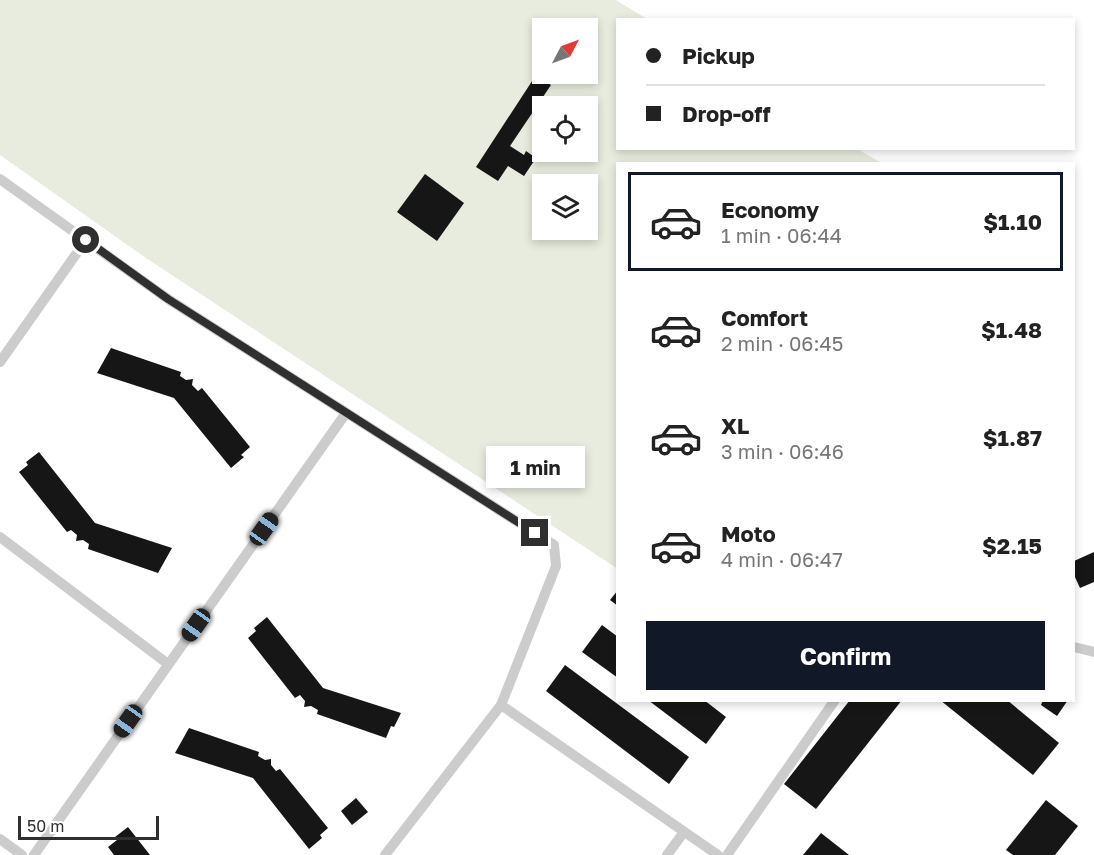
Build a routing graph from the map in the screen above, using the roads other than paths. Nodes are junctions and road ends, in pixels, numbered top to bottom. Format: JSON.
{"nodes":[{"id":1,"x":0,"y":179,"type":"edge"},
{"id":2,"x":86,"y":240,"type":"junction"},
{"id":3,"x":0,"y":362,"type":"edge"},
{"id":4,"x":346,"y":413,"type":"junction"},
{"id":5,"x":0,"y":537,"type":"edge"},
{"id":6,"x":1075,"y":647,"type":"edge"},
{"id":7,"x":1094,"y":652,"type":"edge"},
{"id":8,"x":168,"y":664,"type":"junction"},
{"id":9,"x":834,"y":702,"type":"edge"},
{"id":10,"x":501,"y":705,"type":"junction"},
{"id":11,"x":684,"y":832,"type":"junction"},
{"id":12,"x":0,"y":839,"type":"edge"},
{"id":13,"x":22,"y":855,"type":"edge"},
{"id":14,"x":34,"y":855,"type":"edge"},
{"id":15,"x":385,"y":855,"type":"edge"},
{"id":16,"x":667,"y":855,"type":"edge"},
{"id":17,"x":718,"y":855,"type":"edge"},
{"id":18,"x":727,"y":855,"type":"edge"}],
"edges":[{"from":1,"to":2,"type":"lane"},
{"from":2,"to":3,"type":"lane"},
{"from":2,"to":4,"type":"lane"},
{"from":4,"to":8,"type":"lane"},
{"from":4,"to":10,"type":"lane"},
{"from":5,"to":8,"type":"lane"},
{"from":6,"to":7,"type":"lane"},
{"from":8,"to":14,"type":"lane"},
{"from":9,"to":18,"type":"lane"},
{"from":10,"to":11,"type":"lane"},
{"from":10,"to":15,"type":"lane"},
{"from":11,"to":16,"type":"lane"},
{"from":11,"to":17,"type":"lane"},
{"from":12,"to":13,"type":"lane"}]}
